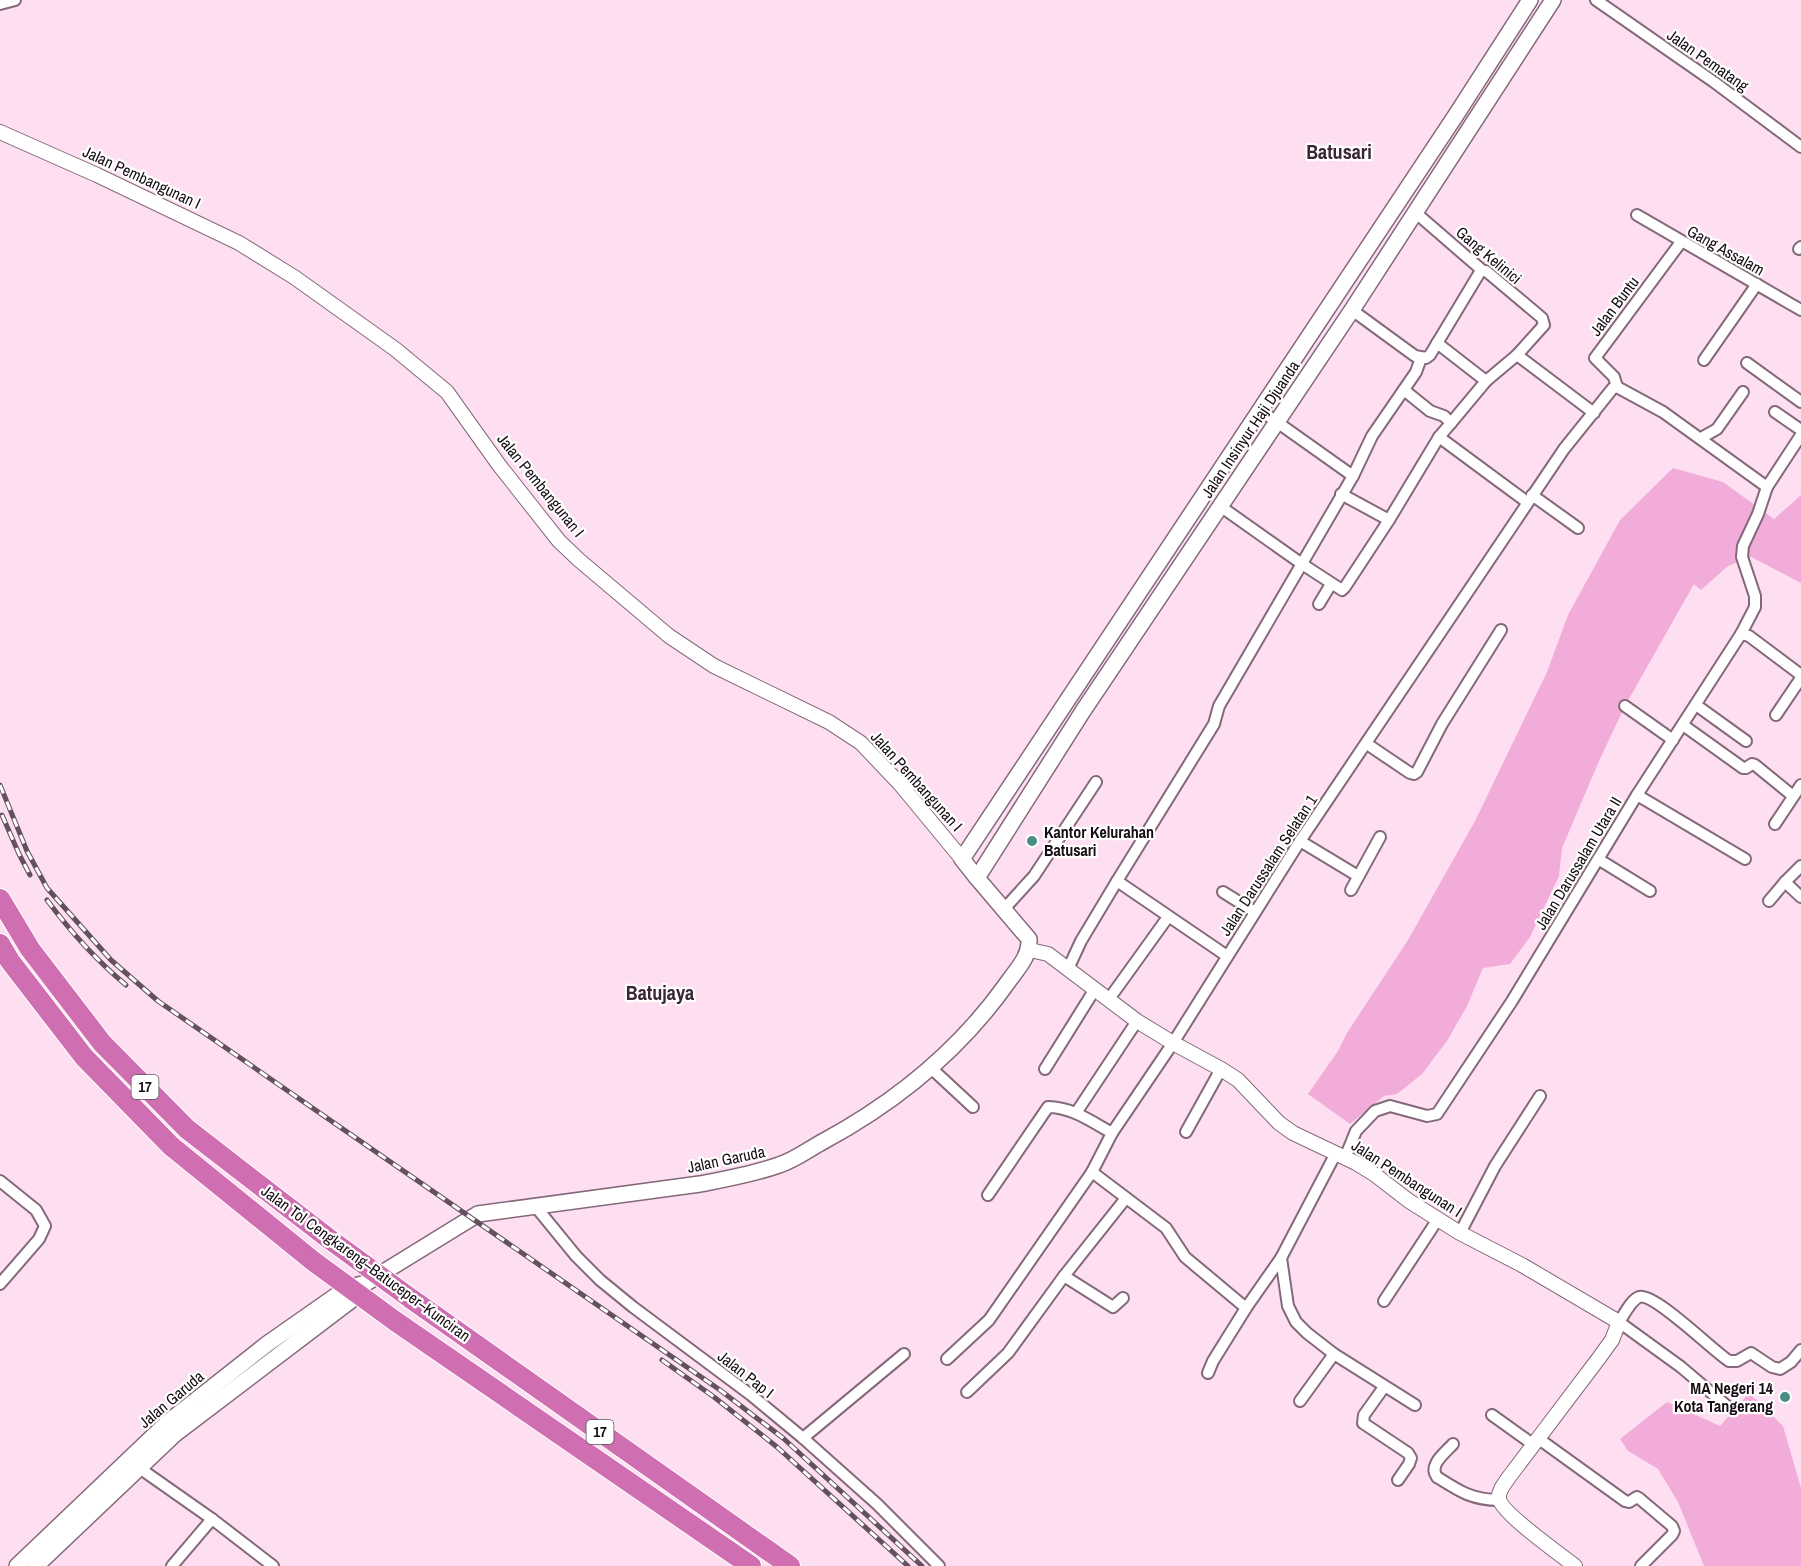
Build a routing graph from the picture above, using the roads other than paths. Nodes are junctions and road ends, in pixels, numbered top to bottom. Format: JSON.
{"nodes":[{"id":1,"x":15,"y":0,"type":"edge"},
{"id":2,"x":1530,"y":0,"type":"edge"},
{"id":3,"x":1553,"y":0,"type":"edge"},
{"id":4,"x":1596,"y":0,"type":"edge"},
{"id":5,"x":0,"y":4,"type":"edge"},
{"id":6,"x":1460,"y":108,"type":"junction"},
{"id":7,"x":1476,"y":119,"type":"junction"},
{"id":8,"x":0,"y":132,"type":"edge"},
{"id":9,"x":1801,"y":147,"type":"edge"},
{"id":10,"x":1416,"y":213,"type":"junction"},
{"id":11,"x":1637,"y":215,"type":"dead end"},
{"id":12,"x":1681,"y":242,"type":"junction"},
{"id":13,"x":1483,"y":271,"type":"junction"},
{"id":14,"x":1757,"y":284,"type":"junction"},
{"id":15,"x":1352,"y":310,"type":"junction"},
{"id":16,"x":1801,"y":310,"type":"edge"},
{"id":17,"x":1437,"y":343,"type":"junction"},
{"id":18,"x":1517,"y":355,"type":"junction"},
{"id":19,"x":1421,"y":358,"type":"junction"},
{"id":20,"x":1704,"y":360,"type":"dead end"},
{"id":21,"x":1747,"y":363,"type":"dead end"},
{"id":22,"x":1486,"y":381,"type":"junction"},
{"id":23,"x":1617,"y":387,"type":"junction"},
{"id":24,"x":1404,"y":390,"type":"junction"},
{"id":25,"x":1743,"y":392,"type":"dead end"},
{"id":26,"x":1801,"y":402,"type":"edge"},
{"id":27,"x":1260,"y":410,"type":"junction"},
{"id":28,"x":1775,"y":412,"type":"dead end"},
{"id":29,"x":1594,"y":413,"type":"junction"},
{"id":30,"x":1277,"y":422,"type":"junction"},
{"id":31,"x":1451,"y":423,"type":"junction"},
{"id":32,"x":1801,"y":430,"type":"edge"},
{"id":33,"x":1801,"y":435,"type":"edge"},
{"id":34,"x":1439,"y":437,"type":"junction"},
{"id":35,"x":1701,"y":438,"type":"junction"},
{"id":36,"x":1353,"y":476,"type":"junction"},
{"id":37,"x":1767,"y":487,"type":"junction"},
{"id":38,"x":1341,"y":494,"type":"junction"},
{"id":39,"x":1530,"y":499,"type":"junction"},
{"id":40,"x":1220,"y":506,"type":"junction"},
{"id":41,"x":1389,"y":520,"type":"junction"},
{"id":42,"x":1578,"y":528,"type":"dead end"},
{"id":43,"x":1302,"y":564,"type":"junction"},
{"id":44,"x":1331,"y":584,"type":"junction"},
{"id":45,"x":1319,"y":604,"type":"dead end"},
{"id":46,"x":1501,"y":630,"type":"dead end"},
{"id":47,"x":1741,"y":634,"type":"junction"},
{"id":48,"x":1801,"y":676,"type":"edge"},
{"id":49,"x":1696,"y":705,"type":"junction"},
{"id":50,"x":1625,"y":706,"type":"dead end"},
{"id":51,"x":1776,"y":715,"type":"dead end"},
{"id":52,"x":1683,"y":725,"type":"junction"},
{"id":53,"x":1673,"y":740,"type":"junction"},
{"id":54,"x":1746,"y":741,"type":"dead end"},
{"id":55,"x":1367,"y":744,"type":"junction"},
{"id":56,"x":1096,"y":782,"type":"dead end"},
{"id":57,"x":1801,"y":785,"type":"edge"},
{"id":58,"x":1637,"y":795,"type":"junction"},
{"id":59,"x":1793,"y":796,"type":"junction"},
{"id":60,"x":1774,"y":824,"type":"dead end"},
{"id":61,"x":1380,"y":837,"type":"dead end"},
{"id":62,"x":1300,"y":842,"type":"junction"},
{"id":63,"x":962,"y":859,"type":"junction"},
{"id":64,"x":1598,"y":859,"type":"junction"},
{"id":65,"x":1744,"y":859,"type":"dead end"},
{"id":66,"x":1801,"y":866,"type":"edge"},
{"id":67,"x":1359,"y":876,"type":"junction"},
{"id":68,"x":976,"y":878,"type":"junction"},
{"id":69,"x":1117,"y":881,"type":"junction"},
{"id":70,"x":1785,"y":882,"type":"junction"},
{"id":71,"x":1351,"y":890,"type":"dead end"},
{"id":72,"x":1650,"y":891,"type":"dead end"},
{"id":73,"x":1223,"y":892,"type":"dead end"},
{"id":74,"x":1801,"y":897,"type":"edge"},
{"id":75,"x":0,"y":899,"type":"edge"},
{"id":76,"x":1769,"y":901,"type":"dead end"},
{"id":77,"x":1004,"y":909,"type":"junction"},
{"id":78,"x":1255,"y":912,"type":"junction"},
{"id":79,"x":1168,"y":917,"type":"junction"},
{"id":80,"x":0,"y":944,"type":"edge"},
{"id":81,"x":1030,"y":950,"type":"junction"},
{"id":82,"x":1227,"y":956,"type":"junction"},
{"id":83,"x":1068,"y":969,"type":"junction"},
{"id":84,"x":1095,"y":988,"type":"junction"},
{"id":85,"x":1109,"y":999,"type":"junction"},
{"id":86,"x":1137,"y":1021,"type":"junction"},
{"id":87,"x":1173,"y":1043,"type":"junction"},
{"id":88,"x":931,"y":1068,"type":"junction"},
{"id":89,"x":1045,"y":1069,"type":"dead end"},
{"id":90,"x":1221,"y":1069,"type":"junction"},
{"id":91,"x":1540,"y":1095,"type":"dead end"},
{"id":92,"x":973,"y":1107,"type":"dead end"},
{"id":93,"x":1076,"y":1113,"type":"junction"},
{"id":94,"x":1186,"y":1132,"type":"dead end"},
{"id":95,"x":1112,"y":1133,"type":"junction"},
{"id":96,"x":1341,"y":1156,"type":"junction"},
{"id":97,"x":1092,"y":1172,"type":"junction"},
{"id":98,"x":0,"y":1181,"type":"edge"},
{"id":99,"x":988,"y":1195,"type":"dead end"},
{"id":100,"x":1126,"y":1198,"type":"junction"},
{"id":101,"x":536,"y":1207,"type":"junction"},
{"id":102,"x":1438,"y":1219,"type":"junction"},
{"id":103,"x":1460,"y":1233,"type":"junction"},
{"id":104,"x":1281,"y":1258,"type":"junction"},
{"id":105,"x":1064,"y":1276,"type":"junction"},
{"id":106,"x":366,"y":1283,"type":"junction"},
{"id":107,"x":0,"y":1284,"type":"edge"},
{"id":108,"x":1123,"y":1298,"type":"dead end"},
{"id":109,"x":1384,"y":1301,"type":"dead end"},
{"id":110,"x":1246,"y":1308,"type":"junction"},
{"id":111,"x":1619,"y":1322,"type":"junction"},
{"id":112,"x":267,"y":1344,"type":"junction"},
{"id":113,"x":1801,"y":1350,"type":"edge"},
{"id":114,"x":904,"y":1354,"type":"dead end"},
{"id":115,"x":1334,"y":1354,"type":"junction"},
{"id":116,"x":277,"y":1357,"type":"junction"},
{"id":117,"x":947,"y":1359,"type":"dead end"},
{"id":118,"x":1208,"y":1373,"type":"dead end"},
{"id":119,"x":1384,"y":1387,"type":"junction"},
{"id":120,"x":967,"y":1392,"type":"dead end"},
{"id":121,"x":1300,"y":1401,"type":"dead end"},
{"id":122,"x":1415,"y":1405,"type":"dead end"},
{"id":123,"x":1727,"y":1406,"type":"dead end"},
{"id":124,"x":1491,"y":1415,"type":"dead end"},
{"id":125,"x":171,"y":1428,"type":"junction"},
{"id":126,"x":803,"y":1438,"type":"junction"},
{"id":127,"x":1536,"y":1442,"type":"junction"},
{"id":128,"x":1453,"y":1444,"type":"dead end"},
{"id":129,"x":138,"y":1467,"type":"junction"},
{"id":130,"x":1398,"y":1480,"type":"dead end"},
{"id":131,"x":1499,"y":1500,"type":"junction"},
{"id":132,"x":212,"y":1519,"type":"junction"},
{"id":133,"x":45,"y":1549,"type":"junction"},
{"id":134,"x":17,"y":1566,"type":"edge"},
{"id":135,"x":36,"y":1566,"type":"edge"},
{"id":136,"x":172,"y":1566,"type":"edge"},
{"id":137,"x":273,"y":1566,"type":"edge"},
{"id":138,"x":751,"y":1566,"type":"edge"},
{"id":139,"x":790,"y":1566,"type":"edge"},
{"id":140,"x":939,"y":1566,"type":"edge"},
{"id":141,"x":1575,"y":1566,"type":"edge"},
{"id":142,"x":1641,"y":1566,"type":"edge"}],
"edges":[{"from":1,"to":5,"type":"street"},
{"from":2,"to":6,"type":"main road","name":"Jalan Insinyur Haji Djuanda"},
{"from":3,"to":7,"type":"main road","name":"Jalan Insinyur Haji Djuanda"},
{"from":4,"to":9,"type":"street","name":"Jalan Pematang"},
{"from":6,"to":7,"type":"main road"},
{"from":6,"to":27,"type":"main road","name":"Jalan Insinyur Haji Djuanda"},
{"from":7,"to":10,"type":"main road","name":"Jalan Insinyur Haji Djuanda"},
{"from":8,"to":63,"type":"street","name":"Jalan Pembangunan I"},
{"from":10,"to":13,"type":"street","name":"Gang Kelinici"},
{"from":10,"to":15,"type":"main road","name":"Jalan Insinyur Haji Djuanda"},
{"from":11,"to":12,"type":"street","name":"Gang Assalam"},
{"from":12,"to":14,"type":"street","name":"Gang Assalam"},
{"from":12,"to":23,"type":"street","name":"Jalan Buntu"},
{"from":13,"to":17,"type":"street"},
{"from":13,"to":18,"type":"street","name":"Gang Kelinici"},
{"from":14,"to":16,"type":"street","name":"Gang Assalam"},
{"from":14,"to":20,"type":"street"},
{"from":15,"to":19,"type":"street"},
{"from":15,"to":30,"type":"main road","name":"Jalan Insinyur Haji Djuanda"},
{"from":17,"to":19,"type":"street"},
{"from":17,"to":22,"type":"street"},
{"from":18,"to":22,"type":"street"},
{"from":18,"to":29,"type":"street"},
{"from":19,"to":24,"type":"street"},
{"from":21,"to":26,"type":"street"},
{"from":22,"to":31,"type":"street"},
{"from":23,"to":29,"type":"street","name":"Jalan Darussalam Selatan 1"},
{"from":23,"to":35,"type":"street"},
{"from":24,"to":31,"type":"street"},
{"from":24,"to":36,"type":"street"},
{"from":25,"to":35,"type":"street"},
{"from":27,"to":30,"type":"street"},
{"from":27,"to":63,"type":"main road","name":"Jalan Insinyur Haji Djuanda"},
{"from":28,"to":32,"type":"street"},
{"from":29,"to":39,"type":"street","name":"Jalan Darussalam Selatan 1"},
{"from":30,"to":36,"type":"street"},
{"from":30,"to":40,"type":"main road","name":"Jalan Insinyur Haji Djuanda"},
{"from":31,"to":34,"type":"street"},
{"from":33,"to":37,"type":"street","name":"Jalan Darussalam Utara II"},
{"from":34,"to":39,"type":"street"},
{"from":34,"to":41,"type":"street"},
{"from":35,"to":37,"type":"street"},
{"from":36,"to":38,"type":"street"},
{"from":37,"to":47,"type":"street","name":"Jalan Darussalam Utara II"},
{"from":38,"to":41,"type":"street"},
{"from":38,"to":43,"type":"street"},
{"from":39,"to":42,"type":"street"},
{"from":39,"to":55,"type":"street","name":"Jalan Darussalam Selatan 1"},
{"from":40,"to":43,"type":"street"},
{"from":40,"to":68,"type":"main road","name":"Jalan Insinyur Haji Djuanda"},
{"from":41,"to":44,"type":"street"},
{"from":43,"to":44,"type":"street"},
{"from":43,"to":69,"type":"street"},
{"from":44,"to":45,"type":"street"},
{"from":46,"to":55,"type":"street"},
{"from":47,"to":48,"type":"street"},
{"from":47,"to":49,"type":"street","name":"Jalan Darussalam Utara II"},
{"from":48,"to":51,"type":"street"},
{"from":49,"to":52,"type":"street","name":"Jalan Darussalam Utara II"},
{"from":49,"to":54,"type":"street"},
{"from":50,"to":53,"type":"street"},
{"from":52,"to":53,"type":"street","name":"Jalan Darussalam Utara II"},
{"from":52,"to":59,"type":"street"},
{"from":53,"to":58,"type":"street","name":"Jalan Darussalam Utara II"},
{"from":55,"to":62,"type":"street","name":"Jalan Darussalam Selatan 1"},
{"from":56,"to":77,"type":"street"},
{"from":57,"to":59,"type":"street"},
{"from":58,"to":64,"type":"street","name":"Jalan Darussalam Utara II"},
{"from":58,"to":65,"type":"street"},
{"from":59,"to":60,"type":"street"},
{"from":61,"to":67,"type":"street"},
{"from":62,"to":67,"type":"street"},
{"from":62,"to":78,"type":"street","name":"Jalan Darussalam Selatan 1"},
{"from":63,"to":68,"type":"main road","name":"Jalan Pembangunan I"},
{"from":64,"to":72,"type":"street"},
{"from":64,"to":96,"type":"street","name":"Jalan Darussalam Utara II"},
{"from":66,"to":70,"type":"street"},
{"from":67,"to":71,"type":"street"},
{"from":68,"to":77,"type":"main road","name":"Jalan Pembangunan I"},
{"from":69,"to":79,"type":"street"},
{"from":69,"to":83,"type":"street"},
{"from":70,"to":74,"type":"street"},
{"from":70,"to":76,"type":"street"},
{"from":73,"to":78,"type":"street"},
{"from":75,"to":139,"type":"highway","name":"Jalan Tol Cengkareng–Batuceper–Kunciran","number":"17","bridge":true},
{"from":77,"to":81,"type":"main road","name":"Jalan Pembangunan I"},
{"from":78,"to":82,"type":"street","name":"Jalan Darussalam Selatan 1"},
{"from":79,"to":82,"type":"street"},
{"from":79,"to":85,"type":"street"},
{"from":80,"to":138,"type":"highway","name":"Jalan Tol Cengkareng–Batuceper–Kunciran","number":"17","bridge":true},
{"from":81,"to":83,"type":"street","name":"Jalan Pembangunan I"},
{"from":81,"to":88,"type":"main road","name":"Jalan Garuda"},
{"from":82,"to":87,"type":"street","name":"Jalan Darussalam Selatan 1"},
{"from":83,"to":84,"type":"street","name":"Jalan Pembangunan I"},
{"from":84,"to":85,"type":"street","name":"Jalan Pembangunan I"},
{"from":84,"to":89,"type":"street"},
{"from":85,"to":86,"type":"street","name":"Jalan Pembangunan I"},
{"from":86,"to":87,"type":"street","name":"Jalan Pembangunan I"},
{"from":86,"to":93,"type":"street"},
{"from":87,"to":90,"type":"street","name":"Jalan Pembangunan I"},
{"from":87,"to":95,"type":"street","name":"Jalan Darussalam Selatan 1"},
{"from":88,"to":92,"type":"street"},
{"from":88,"to":101,"type":"main road","name":"Jalan Garuda"},
{"from":90,"to":94,"type":"street"},
{"from":90,"to":96,"type":"street","name":"Jalan Pembangunan I"},
{"from":91,"to":103,"type":"street"},
{"from":93,"to":95,"type":"street"},
{"from":93,"to":99,"type":"street"},
{"from":95,"to":97,"type":"street","name":"Jalan Darussalam Selatan 1"},
{"from":96,"to":102,"type":"street","name":"Jalan Pembangunan I"},
{"from":96,"to":104,"type":"street"},
{"from":97,"to":100,"type":"street"},
{"from":97,"to":117,"type":"street","name":"Jalan Darussalam Selatan 1"},
{"from":98,"to":107,"type":"street"},
{"from":100,"to":105,"type":"street"},
{"from":100,"to":110,"type":"street"},
{"from":101,"to":106,"type":"main road","name":"Jalan Garuda"},
{"from":101,"to":126,"type":"street","name":"Jalan Pap I"},
{"from":102,"to":103,"type":"street","name":"Jalan Pembangunan I"},
{"from":102,"to":109,"type":"street"},
{"from":103,"to":111,"type":"street","name":"Jalan Pembangunan I"},
{"from":104,"to":110,"type":"street"},
{"from":104,"to":115,"type":"street"},
{"from":105,"to":108,"type":"street"},
{"from":105,"to":120,"type":"street"},
{"from":106,"to":112,"type":"main road","name":"Jalan Garuda"},
{"from":106,"to":116,"type":"main road","name":"Jalan Garuda"},
{"from":110,"to":118,"type":"street"},
{"from":111,"to":113,"type":"street"},
{"from":111,"to":123,"type":"street"},
{"from":111,"to":127,"type":"street"},
{"from":112,"to":116,"type":"main road"},
{"from":112,"to":125,"type":"main road","name":"Jalan Garuda"},
{"from":114,"to":126,"type":"street"},
{"from":115,"to":119,"type":"street"},
{"from":115,"to":121,"type":"street"},
{"from":116,"to":125,"type":"main road","name":"Jalan Garuda"},
{"from":119,"to":122,"type":"street"},
{"from":119,"to":130,"type":"street"},
{"from":124,"to":127,"type":"street"},
{"from":125,"to":129,"type":"main road","name":"Jalan Garuda"},
{"from":125,"to":133,"type":"main road","name":"Jalan Garuda"},
{"from":126,"to":140,"type":"street","name":"Jalan Pap I"},
{"from":127,"to":131,"type":"street"},
{"from":127,"to":142,"type":"street"},
{"from":128,"to":131,"type":"street"},
{"from":129,"to":132,"type":"street"},
{"from":129,"to":133,"type":"main road","name":"Jalan Garuda"},
{"from":131,"to":141,"type":"street"},
{"from":132,"to":136,"type":"street"},
{"from":132,"to":137,"type":"street"},
{"from":133,"to":134,"type":"main road","name":"Jalan Garuda"},
{"from":133,"to":135,"type":"main road","name":"Jalan Garuda"}]}
